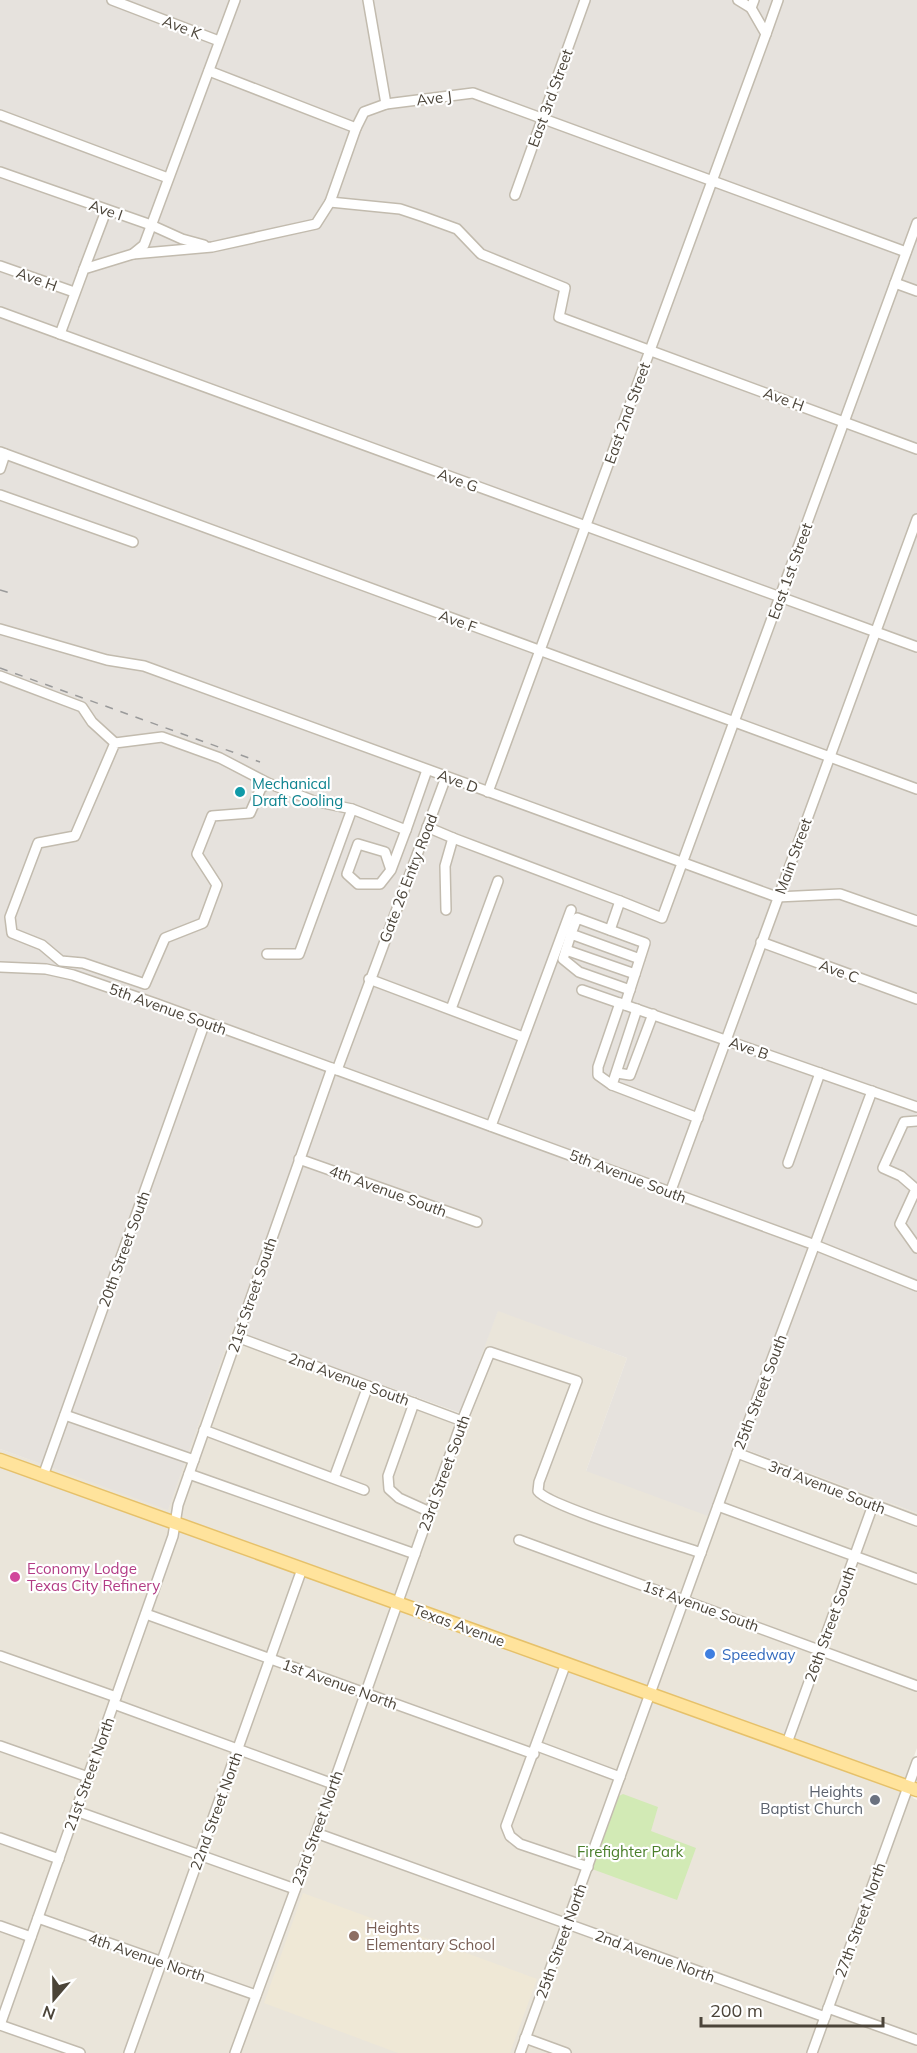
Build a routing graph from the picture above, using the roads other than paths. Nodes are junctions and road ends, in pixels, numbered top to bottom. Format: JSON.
{"nodes":[{"id":1,"x":112,"y":0,"type":"edge"},
{"id":2,"x":235,"y":0,"type":"edge"},
{"id":3,"x":368,"y":0,"type":"edge"},
{"id":4,"x":585,"y":0,"type":"edge"},
{"id":5,"x":738,"y":0,"type":"edge"},
{"id":6,"x":778,"y":0,"type":"edge"},
{"id":7,"x":753,"y":4,"type":"edge"},
{"id":8,"x":766,"y":34,"type":"junction"},
{"id":9,"x":219,"y":40,"type":"junction"},
{"id":10,"x":209,"y":72,"type":"junction"},
{"id":11,"x":386,"y":104,"type":"junction"},
{"id":12,"x":0,"y":115,"type":"edge"},
{"id":13,"x":543,"y":118,"type":"junction"},
{"id":14,"x":356,"y":128,"type":"junction"},
{"id":15,"x":0,"y":172,"type":"edge"},
{"id":16,"x":168,"y":178,"type":"junction"},
{"id":17,"x":711,"y":180,"type":"junction"},
{"id":18,"x":515,"y":195,"type":"dead end"},
{"id":19,"x":330,"y":202,"type":"junction"},
{"id":20,"x":106,"y":211,"type":"junction"},
{"id":21,"x":917,"y":223,"type":"edge"},
{"id":22,"x":151,"y":225,"type":"junction"},
{"id":23,"x":212,"y":247,"type":"junction"},
{"id":24,"x":906,"y":252,"type":"junction"},
{"id":25,"x":133,"y":254,"type":"junction"},
{"id":26,"x":0,"y":266,"type":"edge"},
{"id":27,"x":84,"y":269,"type":"junction"},
{"id":28,"x":895,"y":283,"type":"junction"},
{"id":29,"x":917,"y":291,"type":"edge"},
{"id":30,"x":74,"y":292,"type":"junction"},
{"id":31,"x":0,"y":312,"type":"edge"},
{"id":32,"x":60,"y":334,"type":"junction"},
{"id":33,"x":650,"y":351,"type":"junction"},
{"id":34,"x":844,"y":421,"type":"junction"},
{"id":35,"x":917,"y":449,"type":"edge"},
{"id":36,"x":3,"y":453,"type":"edge"},
{"id":37,"x":0,"y":469,"type":"edge"},
{"id":38,"x":0,"y":495,"type":"edge"},
{"id":39,"x":917,"y":519,"type":"edge"},
{"id":40,"x":584,"y":526,"type":"junction"},
{"id":41,"x":133,"y":542,"type":"dead end"},
{"id":42,"x":780,"y":597,"type":"junction"},
{"id":43,"x":0,"y":629,"type":"edge"},
{"id":44,"x":875,"y":632,"type":"junction"},
{"id":45,"x":917,"y":646,"type":"edge"},
{"id":46,"x":539,"y":650,"type":"junction"},
{"id":47,"x":0,"y":676,"type":"edge"},
{"id":48,"x":734,"y":722,"type":"junction"},
{"id":49,"x":115,"y":743,"type":"junction"},
{"id":50,"x":829,"y":756,"type":"junction"},
{"id":51,"x":427,"y":770,"type":"junction"},
{"id":52,"x":446,"y":777,"type":"junction"},
{"id":53,"x":268,"y":783,"type":"junction"},
{"id":54,"x":917,"y":789,"type":"edge"},
{"id":55,"x":488,"y":792,"type":"junction"},
{"id":56,"x":352,"y":809,"type":"junction"},
{"id":57,"x":427,"y":827,"type":"junction"},
{"id":58,"x":406,"y":830,"type":"junction"},
{"id":59,"x":453,"y":838,"type":"junction"},
{"id":60,"x":682,"y":863,"type":"junction"},
{"id":61,"x":391,"y":870,"type":"junction"},
{"id":62,"x":498,"y":881,"type":"dead end"},
{"id":63,"x":777,"y":897,"type":"junction"},
{"id":64,"x":620,"y":901,"type":"junction"},
{"id":65,"x":446,"y":910,"type":"dead end"},
{"id":66,"x":571,"y":910,"type":"dead end"},
{"id":67,"x":917,"y":921,"type":"edge"},
{"id":68,"x":610,"y":930,"type":"junction"},
{"id":69,"x":571,"y":934,"type":"junction"},
{"id":70,"x":761,"y":942,"type":"junction"},
{"id":71,"x":566,"y":950,"type":"junction"},
{"id":72,"x":267,"y":954,"type":"dead end"},
{"id":73,"x":640,"y":959,"type":"junction"},
{"id":74,"x":0,"y":967,"type":"edge"},
{"id":75,"x":635,"y":974,"type":"junction"},
{"id":76,"x":369,"y":979,"type":"junction"},
{"id":77,"x":582,"y":990,"type":"dead end"},
{"id":78,"x":630,"y":990,"type":"junction"},
{"id":79,"x":917,"y":999,"type":"edge"},
{"id":80,"x":622,"y":1004,"type":"junction"},
{"id":81,"x":451,"y":1009,"type":"junction"},
{"id":82,"x":637,"y":1009,"type":"junction"},
{"id":83,"x":653,"y":1014,"type":"junction"},
{"id":84,"x":205,"y":1022,"type":"junction"},
{"id":85,"x":524,"y":1037,"type":"junction"},
{"id":86,"x":726,"y":1040,"type":"junction"},
{"id":87,"x":334,"y":1069,"type":"junction"},
{"id":88,"x":617,"y":1073,"type":"junction"},
{"id":89,"x":820,"y":1073,"type":"junction"},
{"id":90,"x":612,"y":1085,"type":"junction"},
{"id":91,"x":872,"y":1091,"type":"junction"},
{"id":92,"x":917,"y":1107,"type":"edge"},
{"id":93,"x":698,"y":1118,"type":"junction"},
{"id":94,"x":917,"y":1121,"type":"edge"},
{"id":95,"x":490,"y":1125,"type":"junction"},
{"id":96,"x":299,"y":1159,"type":"junction"},
{"id":97,"x":788,"y":1163,"type":"dead end"},
{"id":98,"x":670,"y":1192,"type":"junction"},
{"id":99,"x":477,"y":1222,"type":"dead end"},
{"id":100,"x":815,"y":1245,"type":"junction"},
{"id":101,"x":917,"y":1248,"type":"edge"},
{"id":102,"x":917,"y":1286,"type":"edge"},
{"id":103,"x":237,"y":1337,"type":"junction"},
{"id":104,"x":368,"y":1386,"type":"junction"},
{"id":105,"x":414,"y":1403,"type":"junction"},
{"id":106,"x":65,"y":1415,"type":"junction"},
{"id":107,"x":462,"y":1421,"type":"junction"},
{"id":108,"x":204,"y":1430,"type":"junction"},
{"id":109,"x":737,"y":1453,"type":"junction"},
{"id":110,"x":194,"y":1460,"type":"junction"},
{"id":111,"x":0,"y":1461,"type":"edge"},
{"id":112,"x":189,"y":1474,"type":"junction"},
{"id":113,"x":43,"y":1476,"type":"junction"},
{"id":114,"x":334,"y":1478,"type":"junction"},
{"id":115,"x":364,"y":1490,"type":"dead end"},
{"id":116,"x":873,"y":1505,"type":"junction"},
{"id":117,"x":718,"y":1506,"type":"junction"},
{"id":118,"x":430,"y":1512,"type":"junction"},
{"id":119,"x":917,"y":1521,"type":"edge"},
{"id":120,"x":176,"y":1523,"type":"junction"},
{"id":121,"x":519,"y":1540,"type":"dead end"},
{"id":122,"x":701,"y":1553,"type":"junction"},
{"id":123,"x":416,"y":1554,"type":"junction"},
{"id":124,"x":854,"y":1556,"type":"junction"},
{"id":125,"x":302,"y":1569,"type":"junction"},
{"id":126,"x":917,"y":1578,"type":"edge"},
{"id":127,"x":684,"y":1599,"type":"junction"},
{"id":128,"x":398,"y":1603,"type":"junction"},
{"id":129,"x":146,"y":1614,"type":"junction"},
{"id":130,"x":820,"y":1650,"type":"junction"},
{"id":131,"x":0,"y":1656,"type":"edge"},
{"id":132,"x":270,"y":1659,"type":"junction"},
{"id":133,"x":566,"y":1663,"type":"junction"},
{"id":134,"x":917,"y":1686,"type":"edge"},
{"id":135,"x":366,"y":1693,"type":"junction"},
{"id":136,"x":650,"y":1694,"type":"junction"},
{"id":137,"x":115,"y":1700,"type":"junction"},
{"id":138,"x":787,"y":1743,"type":"junction"},
{"id":139,"x":0,"y":1746,"type":"edge"},
{"id":140,"x":238,"y":1749,"type":"junction"},
{"id":141,"x":535,"y":1750,"type":"junction"},
{"id":142,"x":917,"y":1762,"type":"edge"},
{"id":143,"x":88,"y":1777,"type":"junction"},
{"id":144,"x":620,"y":1777,"type":"junction"},
{"id":145,"x":333,"y":1784,"type":"junction"},
{"id":146,"x":913,"y":1789,"type":"edge"},
{"id":147,"x":76,"y":1811,"type":"junction"},
{"id":148,"x":316,"y":1833,"type":"junction"},
{"id":149,"x":0,"y":1838,"type":"edge"},
{"id":150,"x":200,"y":1855,"type":"junction"},
{"id":151,"x":59,"y":1859,"type":"junction"},
{"id":152,"x":588,"y":1867,"type":"junction"},
{"id":153,"x":295,"y":1889,"type":"junction"},
{"id":154,"x":38,"y":1918,"type":"junction"},
{"id":155,"x":567,"y":1924,"type":"junction"},
{"id":156,"x":0,"y":1926,"type":"edge"},
{"id":157,"x":31,"y":1937,"type":"junction"},
{"id":158,"x":161,"y":1962,"type":"junction"},
{"id":159,"x":256,"y":1995,"type":"junction"},
{"id":160,"x":827,"y":2013,"type":"junction"},
{"id":161,"x":0,"y":2025,"type":"edge"},
{"id":162,"x":525,"y":2038,"type":"junction"},
{"id":163,"x":917,"y":2040,"type":"edge"},
{"id":164,"x":80,"y":2053,"type":"edge"},
{"id":165,"x":129,"y":2053,"type":"edge"},
{"id":166,"x":235,"y":2053,"type":"edge"},
{"id":167,"x":520,"y":2053,"type":"edge"},
{"id":168,"x":566,"y":2053,"type":"edge"},
{"id":169,"x":812,"y":2053,"type":"edge"}],
"edges":[{"from":1,"to":9,"type":"street","name":"Ave K"},
{"from":2,"to":9,"type":"street"},
{"from":3,"to":11,"type":"street"},
{"from":4,"to":13,"type":"street","name":"East 3rd Street"},
{"from":5,"to":7,"type":"street"},
{"from":6,"to":8,"type":"street","name":"East 2nd Street"},
{"from":7,"to":8,"type":"street"},
{"from":8,"to":17,"type":"street","name":"East 2nd Street"},
{"from":9,"to":10,"type":"street"},
{"from":10,"to":14,"type":"street"},
{"from":10,"to":16,"type":"street"},
{"from":11,"to":13,"type":"street","name":"Ave J"},
{"from":11,"to":14,"type":"street","name":"Ave J"},
{"from":12,"to":16,"type":"street"},
{"from":13,"to":17,"type":"street","name":"Ave J"},
{"from":13,"to":18,"type":"street","name":"East 3rd Street"},
{"from":14,"to":19,"type":"street","name":"Ave J"},
{"from":15,"to":20,"type":"street","name":"Ave I"},
{"from":16,"to":22,"type":"street"},
{"from":17,"to":24,"type":"street","name":"Ave J"},
{"from":17,"to":33,"type":"street","name":"East 2nd Street"},
{"from":19,"to":23,"type":"street","name":"Ave J"},
{"from":19,"to":33,"type":"street","name":"Ave H"},
{"from":20,"to":22,"type":"street","name":"Ave I"},
{"from":20,"to":27,"type":"street"},
{"from":21,"to":24,"type":"street","name":"East 1st Street"},
{"from":22,"to":23,"type":"street","name":"Ave I"},
{"from":22,"to":25,"type":"street"},
{"from":23,"to":25,"type":"street","name":"Ave J"},
{"from":24,"to":28,"type":"street","name":"East 1st Street"},
{"from":25,"to":27,"type":"street","name":"Ave J"},
{"from":26,"to":30,"type":"street","name":"Ave H"},
{"from":27,"to":30,"type":"street"},
{"from":28,"to":29,"type":"street"},
{"from":28,"to":34,"type":"street","name":"East 1st Street"},
{"from":30,"to":32,"type":"street"},
{"from":31,"to":32,"type":"street","name":"Ave G"},
{"from":32,"to":40,"type":"street","name":"Ave G"},
{"from":33,"to":34,"type":"street","name":"Ave H"},
{"from":33,"to":40,"type":"street","name":"East 2nd Street"},
{"from":34,"to":35,"type":"street","name":"Ave H"},
{"from":34,"to":42,"type":"street","name":"East 1st Street"},
{"from":36,"to":37,"type":"street"},
{"from":36,"to":46,"type":"street","name":"Ave F"},
{"from":38,"to":41,"type":"street"},
{"from":39,"to":44,"type":"street","name":"Main Street"},
{"from":40,"to":42,"type":"street","name":"Ave G"},
{"from":40,"to":46,"type":"street","name":"East 2nd Street"},
{"from":42,"to":44,"type":"street","name":"Ave G"},
{"from":42,"to":48,"type":"street","name":"East 1st Street"},
{"from":43,"to":51,"type":"street","name":"Ave D"},
{"from":44,"to":45,"type":"street","name":"Ave G"},
{"from":44,"to":50,"type":"street","name":"Main Street"},
{"from":46,"to":48,"type":"street","name":"Ave F"},
{"from":46,"to":55,"type":"street","name":"East 2nd Street"},
{"from":47,"to":49,"type":"street"},
{"from":48,"to":50,"type":"street","name":"Ave F"},
{"from":48,"to":60,"type":"street","name":"East 1st Street"},
{"from":49,"to":53,"type":"street"},
{"from":49,"to":53,"type":"street"},
{"from":50,"to":54,"type":"street","name":"Ave F"},
{"from":50,"to":63,"type":"street","name":"Main Street"},
{"from":51,"to":52,"type":"street","name":"Ave D"},
{"from":51,"to":58,"type":"street"},
{"from":52,"to":55,"type":"street","name":"Ave D"},
{"from":52,"to":57,"type":"street","name":"Gate 26 Entry Road"},
{"from":53,"to":56,"type":"street"},
{"from":55,"to":60,"type":"street","name":"Ave D"},
{"from":56,"to":58,"type":"street"},
{"from":56,"to":72,"type":"street"},
{"from":57,"to":59,"type":"street"},
{"from":57,"to":76,"type":"street","name":"Gate 26 Entry Road"},
{"from":58,"to":61,"type":"street"},
{"from":59,"to":64,"type":"street"},
{"from":59,"to":65,"type":"street"},
{"from":60,"to":63,"type":"street","name":"Ave D"},
{"from":60,"to":64,"type":"street","name":"East 1st Street"},
{"from":61,"to":61,"type":"street"},
{"from":62,"to":81,"type":"street"},
{"from":63,"to":67,"type":"street","name":"Ave D"},
{"from":63,"to":70,"type":"street","name":"Main Street"},
{"from":64,"to":68,"type":"street"},
{"from":66,"to":85,"type":"street"},
{"from":68,"to":69,"type":"street"},
{"from":68,"to":73,"type":"street"},
{"from":69,"to":71,"type":"street"},
{"from":69,"to":73,"type":"street"},
{"from":70,"to":79,"type":"street","name":"Ave C"},
{"from":70,"to":86,"type":"street","name":"Main Street"},
{"from":71,"to":75,"type":"street"},
{"from":71,"to":78,"type":"street"},
{"from":73,"to":75,"type":"street"},
{"from":74,"to":84,"type":"street","name":"5th Avenue South"},
{"from":75,"to":78,"type":"street"},
{"from":76,"to":81,"type":"street"},
{"from":76,"to":87,"type":"street","name":"21st Street South"},
{"from":77,"to":80,"type":"street","name":"Ave B"},
{"from":78,"to":80,"type":"street"},
{"from":80,"to":82,"type":"street","name":"Ave B"},
{"from":80,"to":90,"type":"street"},
{"from":81,"to":85,"type":"street"},
{"from":82,"to":83,"type":"street","name":"Ave B"},
{"from":82,"to":88,"type":"street"},
{"from":83,"to":86,"type":"street","name":"Ave B"},
{"from":83,"to":88,"type":"street"},
{"from":84,"to":87,"type":"street","name":"5th Avenue South"},
{"from":84,"to":106,"type":"street","name":"20th Street South"},
{"from":85,"to":95,"type":"street"},
{"from":86,"to":89,"type":"street","name":"Ave B"},
{"from":86,"to":93,"type":"street","name":"Main Street"},
{"from":87,"to":95,"type":"street","name":"5th Avenue South"},
{"from":87,"to":96,"type":"street","name":"21st Street South"},
{"from":88,"to":90,"type":"street"},
{"from":89,"to":91,"type":"street","name":"Ave B"},
{"from":89,"to":97,"type":"street"},
{"from":90,"to":93,"type":"street"},
{"from":91,"to":92,"type":"street","name":"Ave B"},
{"from":91,"to":100,"type":"street","name":"25th Street South"},
{"from":93,"to":98,"type":"street","name":"Main Street"},
{"from":94,"to":101,"type":"street"},
{"from":95,"to":98,"type":"street","name":"5th Avenue South"},
{"from":96,"to":99,"type":"street","name":"4th Avenue South"},
{"from":96,"to":103,"type":"street","name":"21st Street South"},
{"from":98,"to":100,"type":"street","name":"5th Avenue South"},
{"from":100,"to":102,"type":"street","name":"5th Avenue South"},
{"from":100,"to":109,"type":"street","name":"25th Street South"},
{"from":103,"to":104,"type":"street","name":"2nd Avenue South"},
{"from":103,"to":108,"type":"street","name":"21st Street South"},
{"from":104,"to":105,"type":"street","name":"2nd Avenue South"},
{"from":104,"to":114,"type":"street"},
{"from":105,"to":107,"type":"street","name":"2nd Avenue South"},
{"from":105,"to":118,"type":"street"},
{"from":106,"to":110,"type":"street"},
{"from":106,"to":113,"type":"street","name":"20th Street South"},
{"from":107,"to":118,"type":"street","name":"23rd Street South"},
{"from":107,"to":122,"type":"street","name":"23rd Street South"},
{"from":108,"to":110,"type":"street","name":"21st Street South"},
{"from":108,"to":114,"type":"street"},
{"from":109,"to":116,"type":"street","name":"3rd Avenue South"},
{"from":109,"to":117,"type":"street","name":"25th Street South"},
{"from":110,"to":112,"type":"street","name":"21st Street South"},
{"from":111,"to":113,"type":"main road","name":"Texas Avenue"},
{"from":112,"to":120,"type":"street","name":"21st Street South"},
{"from":112,"to":123,"type":"street"},
{"from":113,"to":120,"type":"main road","name":"Texas Avenue"},
{"from":114,"to":115,"type":"street"},
{"from":116,"to":119,"type":"street","name":"3rd Avenue South"},
{"from":116,"to":124,"type":"street","name":"26th Street South"},
{"from":117,"to":122,"type":"street","name":"25th Street South"},
{"from":117,"to":124,"type":"street"},
{"from":118,"to":123,"type":"street","name":"23rd Street South"},
{"from":120,"to":125,"type":"main road","name":"Texas Avenue"},
{"from":120,"to":129,"type":"street","name":"21st Street North"},
{"from":121,"to":127,"type":"street","name":"1st Avenue South"},
{"from":122,"to":127,"type":"street","name":"25th Street South"},
{"from":123,"to":128,"type":"street","name":"23rd Street South"},
{"from":124,"to":126,"type":"street"},
{"from":124,"to":130,"type":"street","name":"26th Street South"},
{"from":125,"to":128,"type":"main road","name":"Texas Avenue"},
{"from":125,"to":132,"type":"street","name":"22nd Street North"},
{"from":127,"to":130,"type":"street","name":"1st Avenue South"},
{"from":127,"to":136,"type":"street","name":"25th Street South"},
{"from":128,"to":133,"type":"main road","name":"Texas Avenue"},
{"from":128,"to":135,"type":"street","name":"23rd Street North"},
{"from":129,"to":132,"type":"street","name":"1st Avenue North"},
{"from":129,"to":137,"type":"street","name":"21st Street North"},
{"from":130,"to":134,"type":"street","name":"1st Avenue South"},
{"from":130,"to":138,"type":"street","name":"26th Street South"},
{"from":131,"to":137,"type":"street"},
{"from":132,"to":135,"type":"street","name":"1st Avenue North"},
{"from":132,"to":140,"type":"street","name":"22nd Street North"},
{"from":133,"to":136,"type":"main road","name":"Texas Avenue"},
{"from":133,"to":141,"type":"street"},
{"from":135,"to":141,"type":"street","name":"1st Avenue North"},
{"from":135,"to":145,"type":"street","name":"23rd Street North"},
{"from":136,"to":138,"type":"main road","name":"Texas Avenue"},
{"from":136,"to":144,"type":"street","name":"25th Street North"},
{"from":137,"to":140,"type":"street"},
{"from":137,"to":143,"type":"street","name":"21st Street North"},
{"from":138,"to":146,"type":"main road","name":"Texas Avenue"},
{"from":139,"to":143,"type":"street"},
{"from":140,"to":145,"type":"street"},
{"from":140,"to":150,"type":"street","name":"22nd Street North"},
{"from":141,"to":144,"type":"street","name":"1st Avenue North"},
{"from":141,"to":152,"type":"street"},
{"from":142,"to":146,"type":"street","name":"27th Street North"},
{"from":143,"to":147,"type":"street","name":"21st Street North"},
{"from":144,"to":152,"type":"street","name":"25th Street North"},
{"from":145,"to":148,"type":"street","name":"23rd Street North"},
{"from":146,"to":160,"type":"street","name":"27th Street North"},
{"from":147,"to":150,"type":"street"},
{"from":147,"to":151,"type":"street","name":"21st Street North"},
{"from":148,"to":153,"type":"street","name":"23rd Street North"},
{"from":148,"to":155,"type":"street","name":"2nd Avenue North"},
{"from":149,"to":151,"type":"street"},
{"from":150,"to":153,"type":"street"},
{"from":150,"to":158,"type":"street","name":"22nd Street North"},
{"from":151,"to":154,"type":"street","name":"21st Street North"},
{"from":152,"to":155,"type":"street","name":"25th Street North"},
{"from":153,"to":159,"type":"street","name":"23rd Street North"},
{"from":154,"to":157,"type":"street","name":"21st Street North"},
{"from":154,"to":158,"type":"street","name":"4th Avenue North"},
{"from":155,"to":160,"type":"street","name":"2nd Avenue North"},
{"from":155,"to":162,"type":"street","name":"25th Street North"},
{"from":156,"to":157,"type":"street"},
{"from":157,"to":161,"type":"street","name":"21st Street North"},
{"from":158,"to":159,"type":"street","name":"4th Avenue North"},
{"from":158,"to":165,"type":"street","name":"22nd Street North"},
{"from":159,"to":166,"type":"street","name":"23rd Street North"},
{"from":160,"to":163,"type":"street","name":"2nd Avenue North"},
{"from":160,"to":169,"type":"street","name":"27th Street North"},
{"from":161,"to":164,"type":"street"},
{"from":162,"to":167,"type":"street","name":"25th Street North"},
{"from":162,"to":168,"type":"street"}]}
